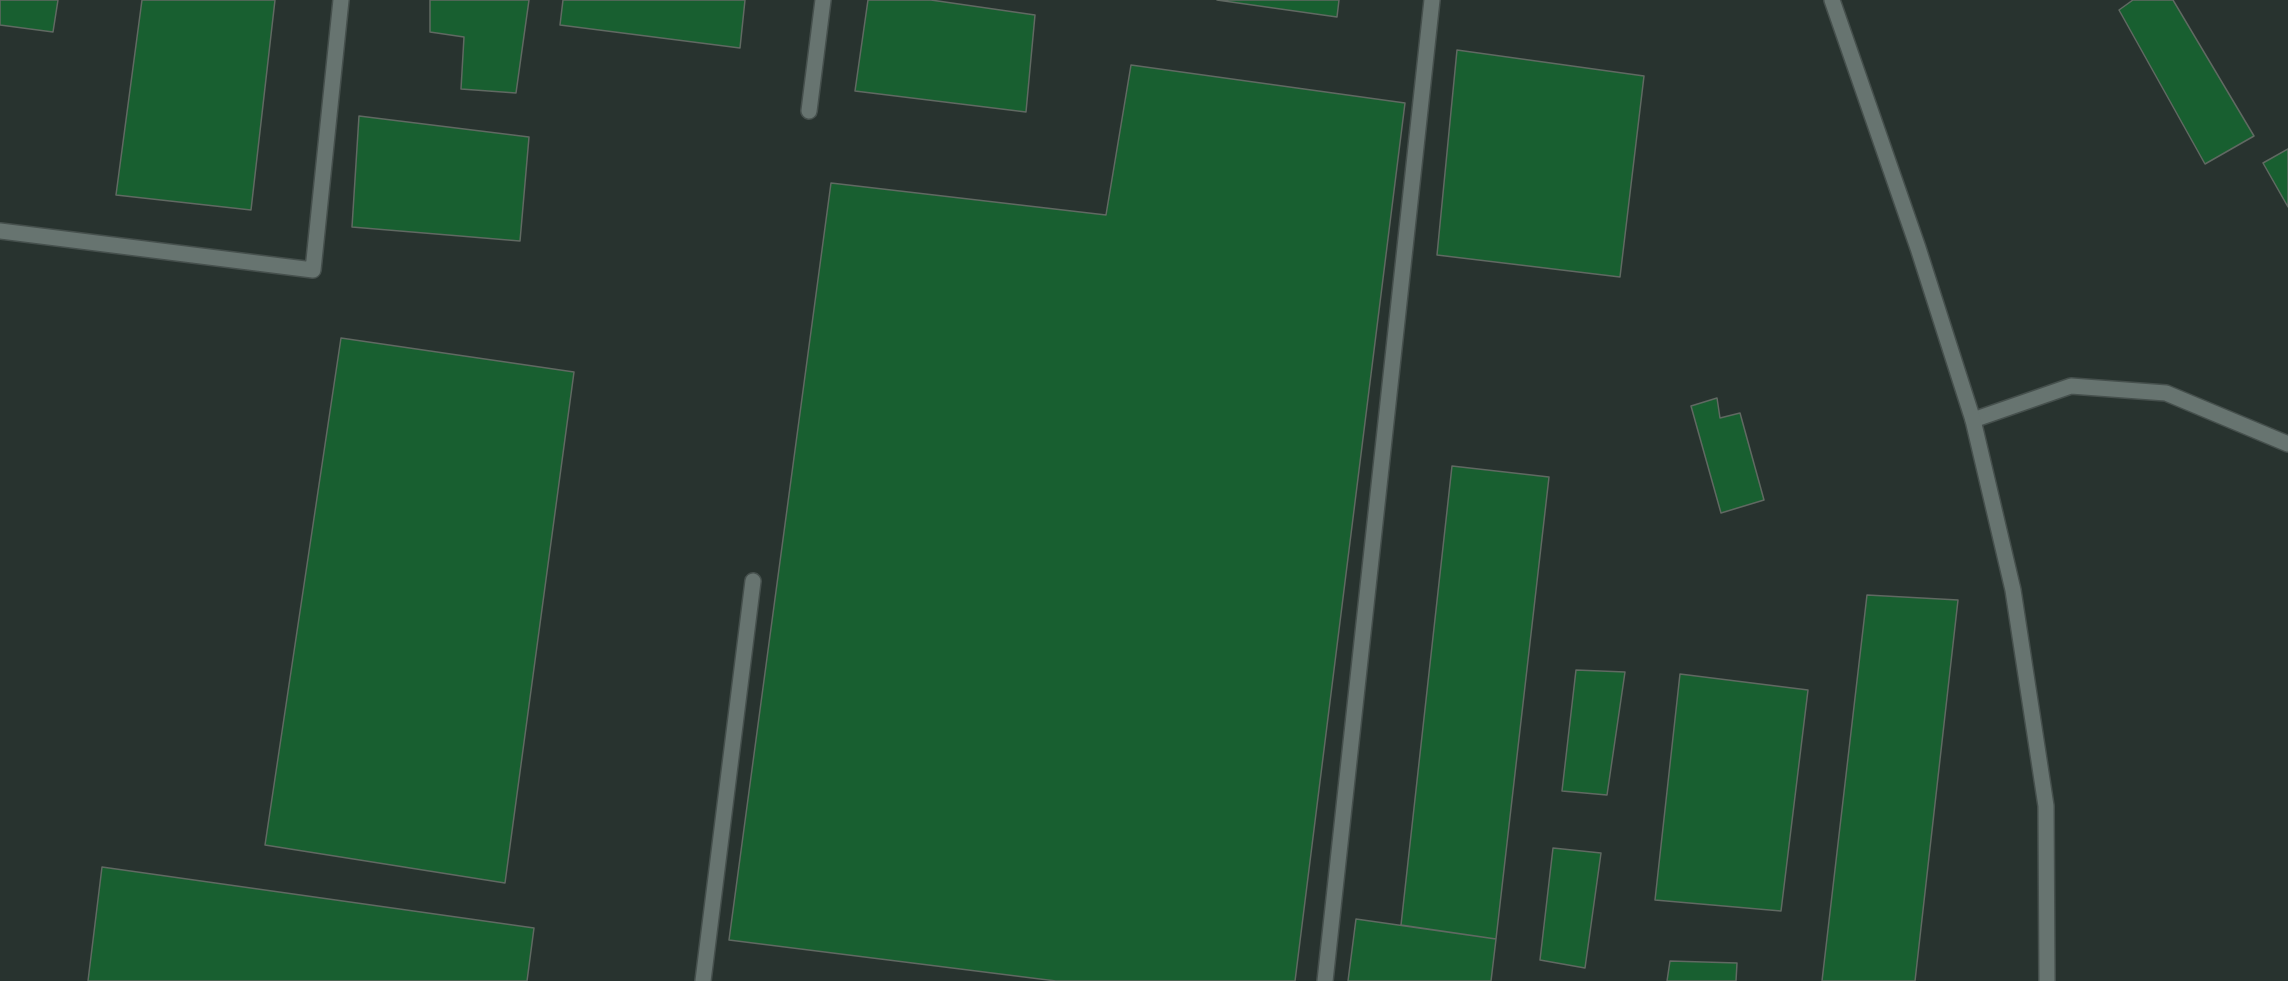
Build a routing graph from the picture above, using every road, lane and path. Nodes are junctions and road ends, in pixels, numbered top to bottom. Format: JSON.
{"nodes":[{"id":1,"x":341,"y":0,"type":"edge"},
{"id":2,"x":823,"y":0,"type":"edge"},
{"id":3,"x":1432,"y":0,"type":"edge"},
{"id":4,"x":1832,"y":0,"type":"edge"},
{"id":5,"x":808,"y":111,"type":"dead end"},
{"id":6,"x":0,"y":231,"type":"edge"},
{"id":7,"x":1973,"y":420,"type":"junction"},
{"id":8,"x":2288,"y":444,"type":"edge"},
{"id":9,"x":753,"y":581,"type":"dead end"},
{"id":10,"x":703,"y":981,"type":"edge"},
{"id":11,"x":1326,"y":981,"type":"edge"},
{"id":12,"x":2047,"y":981,"type":"edge"}],
"edges":[{"from":1,"to":6,"type":"street"},
{"from":2,"to":5,"type":"street"},
{"from":3,"to":11,"type":"street"},
{"from":4,"to":7,"type":"street"},
{"from":7,"to":8,"type":"street"},
{"from":7,"to":12,"type":"street"},
{"from":9,"to":10,"type":"street"}]}
